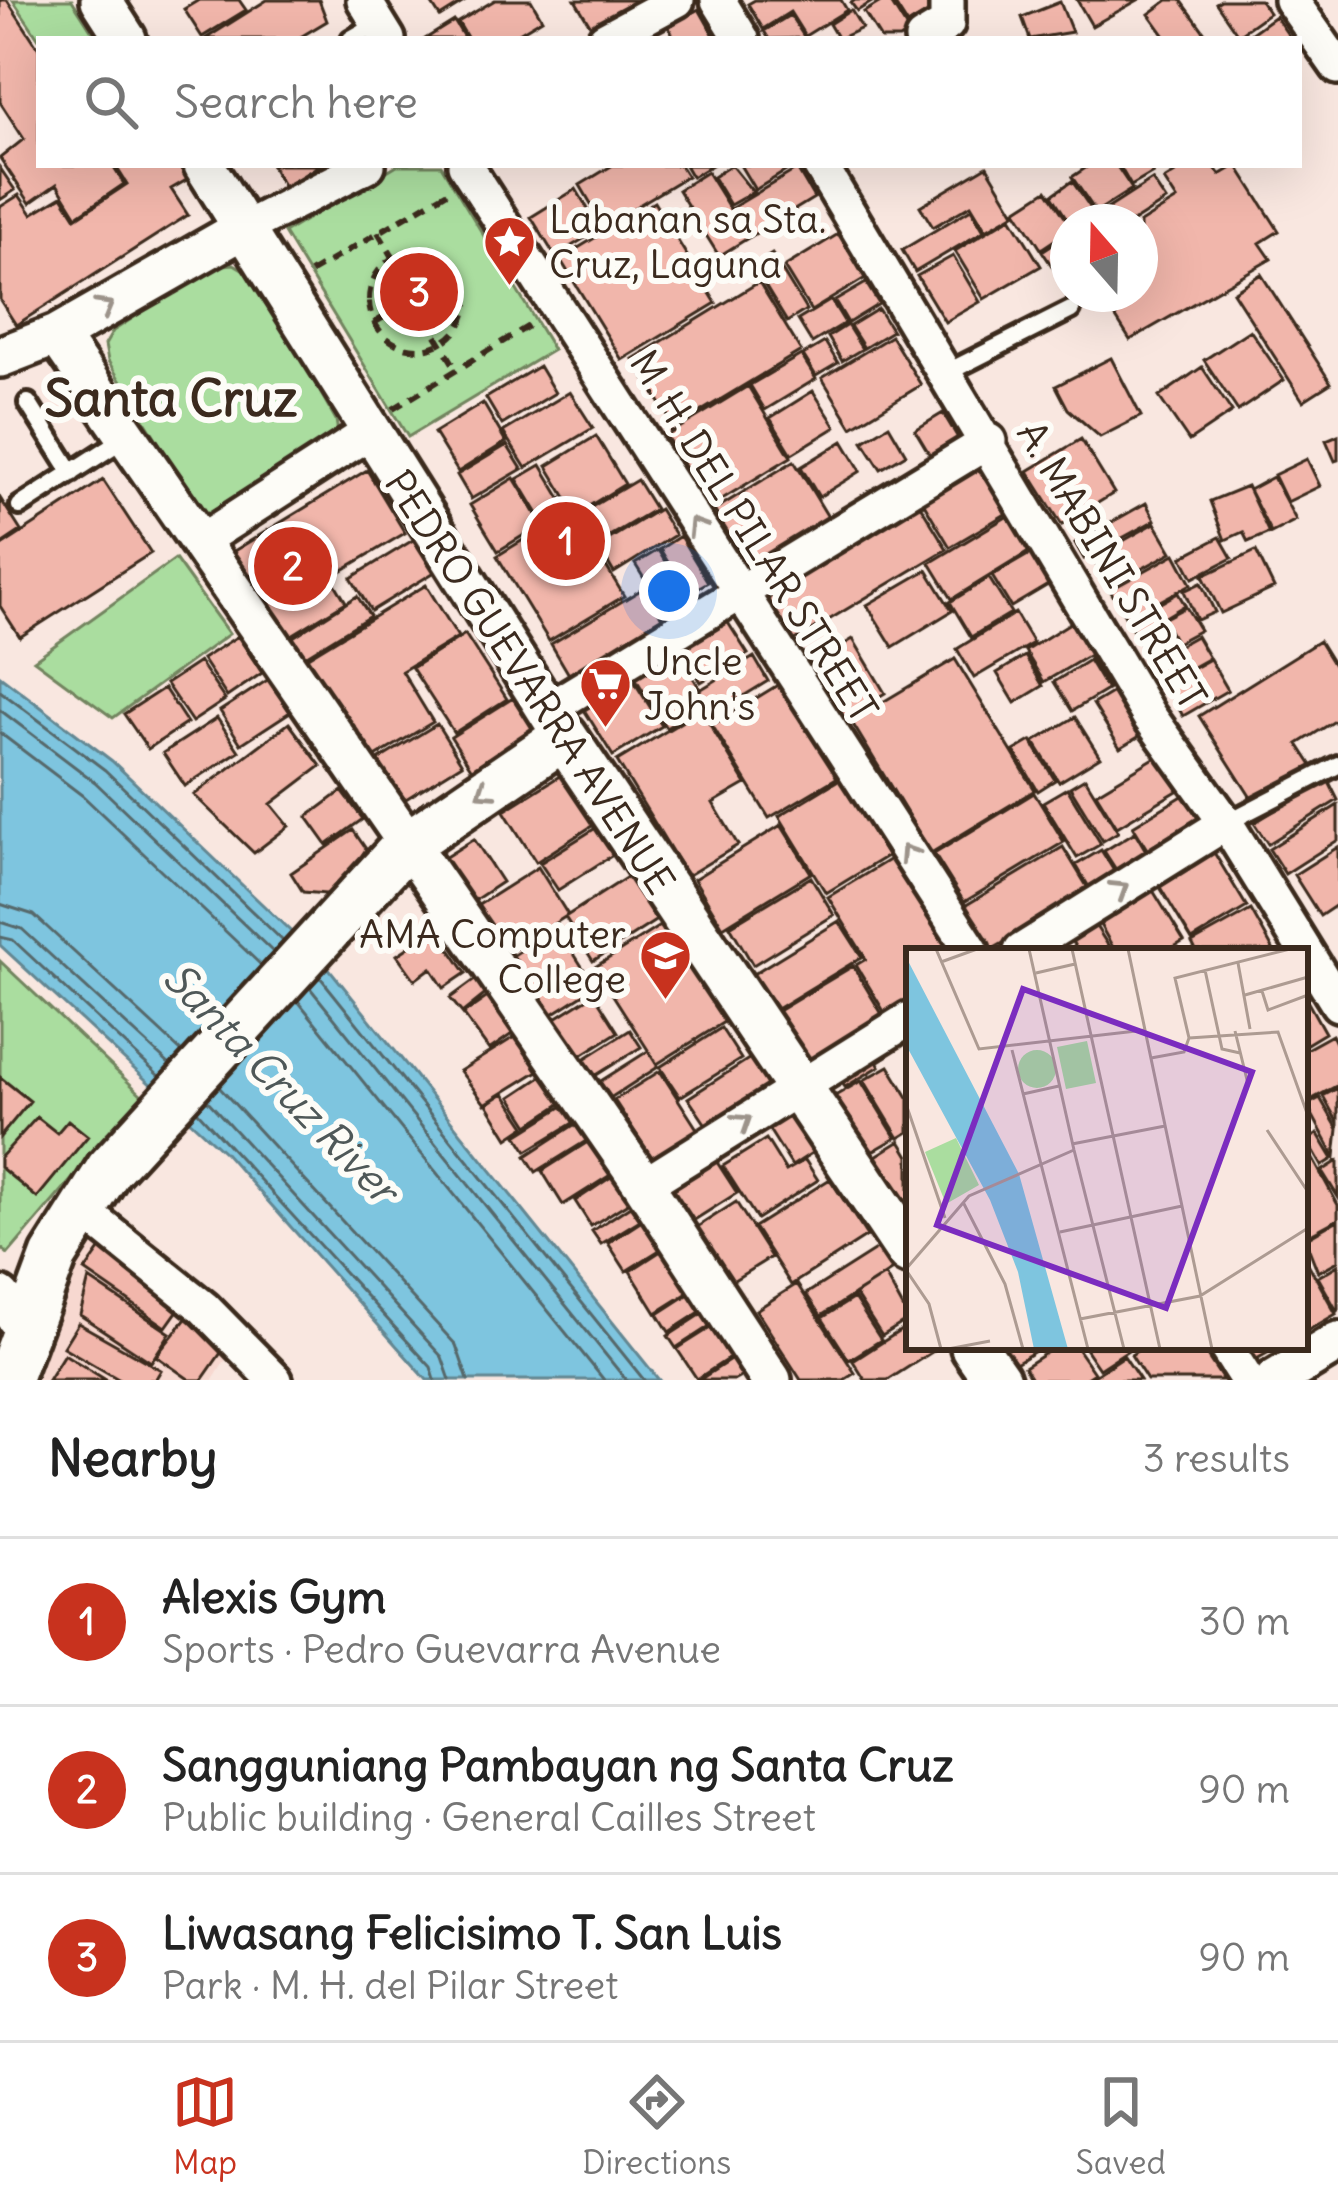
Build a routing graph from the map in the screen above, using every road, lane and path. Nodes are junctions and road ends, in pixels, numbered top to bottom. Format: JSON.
{"nodes":[{"id":1,"x":100,"y":0,"type":"edge"},
{"id":2,"x":677,"y":0,"type":"edge"},
{"id":3,"x":718,"y":0,"type":"edge"},
{"id":4,"x":1292,"y":0,"type":"edge"},
{"id":5,"x":124,"y":36,"type":"edge"},
{"id":6,"x":611,"y":36,"type":"edge"},
{"id":7,"x":740,"y":36,"type":"edge"},
{"id":8,"x":1338,"y":67,"type":"edge"},
{"id":9,"x":206,"y":168,"type":"edge"},
{"id":10,"x":362,"y":168,"type":"edge"},
{"id":11,"x":822,"y":168,"type":"edge"},
{"id":12,"x":469,"y":171,"type":"edge"},
{"id":13,"x":242,"y":230,"type":"junction"},
{"id":14,"x":378,"y":232,"type":"junction"},
{"id":15,"x":393,"y":257,"type":"junction"},
{"id":16,"x":406,"y":279,"type":"junction"},
{"id":17,"x":281,"y":290,"type":"junction"},
{"id":18,"x":560,"y":307,"type":"junction"},
{"id":19,"x":398,"y":308,"type":"junction"},
{"id":20,"x":1067,"y":312,"type":"edge"},
{"id":21,"x":425,"y":316,"type":"junction"},
{"id":22,"x":374,"y":323,"type":"junction"},
{"id":23,"x":57,"y":335,"type":"junction"},
{"id":24,"x":441,"y":344,"type":"junction"},
{"id":25,"x":0,"y":357,"type":"edge"},
{"id":26,"x":457,"y":370,"type":"junction"},
{"id":27,"x":948,"y":373,"type":"junction"},
{"id":28,"x":28,"y":403,"type":"dead end"},
{"id":29,"x":366,"y":430,"type":"junction"},
{"id":30,"x":125,"y":438,"type":"junction"},
{"id":31,"x":989,"y":441,"type":"junction"},
{"id":32,"x":72,"y":473,"type":"junction"},
{"id":33,"x":20,"y":506,"type":"dead end"},
{"id":34,"x":199,"y":542,"type":"junction"},
{"id":35,"x":739,"y":595,"type":"junction"},
{"id":36,"x":555,"y":723,"type":"junction"},
{"id":37,"x":1338,"y":765,"type":"edge"},
{"id":38,"x":1226,"y":823,"type":"junction"},
{"id":39,"x":406,"y":845,"type":"junction"},
{"id":40,"x":969,"y":948,"type":"edge"},
{"id":41,"x":1026,"y":948,"type":"edge"},
{"id":42,"x":1303,"y":948,"type":"edge"},
{"id":43,"x":1308,"y":956,"type":"edge"},
{"id":44,"x":1338,"y":1004,"type":"edge"},
{"id":45,"x":906,"y":1021,"type":"edge"},
{"id":46,"x":797,"y":1087,"type":"junction"},
{"id":47,"x":644,"y":1185,"type":"junction"},
{"id":48,"x":82,"y":1209,"type":"junction"},
{"id":49,"x":906,"y":1247,"type":"edge"},
{"id":50,"x":13,"y":1312,"type":"edge"},
{"id":51,"x":1338,"y":1342,"type":"edge"},
{"id":52,"x":976,"y":1350,"type":"edge"},
{"id":53,"x":1228,"y":1350,"type":"edge"},
{"id":54,"x":8,"y":1380,"type":"edge"},
{"id":55,"x":275,"y":1380,"type":"edge"},
{"id":56,"x":771,"y":1380,"type":"edge"},
{"id":57,"x":997,"y":1380,"type":"edge"},
{"id":58,"x":1247,"y":1380,"type":"edge"},
{"id":59,"x":1275,"y":1380,"type":"edge"}],
"edges":[{"from":1,"to":5,"type":"street"},
{"from":2,"to":6,"type":"street"},
{"from":3,"to":7,"type":"street"},
{"from":4,"to":8,"type":"street"},
{"from":9,"to":13,"type":"street","name":"PEDRO GUEVARRA AVENUE"},
{"from":10,"to":13,"type":"street"},
{"from":11,"to":27,"type":"street","name":"A. MABINI STREET"},
{"from":12,"to":14,"type":"path"},
{"from":12,"to":18,"type":"street","name":"M. H. DEL PILAR STREET"},
{"from":13,"to":17,"type":"street","name":"PEDRO GUEVARRA AVENUE"},
{"from":23,"to":13,"type":"street","one_way":true},
{"from":14,"to":15,"type":"path"},
{"from":14,"to":17,"type":"path"},
{"from":15,"to":16,"type":"path"},
{"from":15,"to":22,"type":"path"},
{"from":15,"to":24,"type":"path"},
{"from":16,"to":19,"type":"path"},
{"from":16,"to":21,"type":"path"},
{"from":17,"to":29,"type":"street","name":"PEDRO GUEVARRA AVENUE"},
{"from":18,"to":26,"type":"path"},
{"from":35,"to":18,"type":"street","name":"M. H. DEL PILAR STREET","one_way":true},
{"from":19,"to":21,"type":"path"},
{"from":19,"to":22,"type":"path"},
{"from":20,"to":27,"type":"lane"},
{"from":21,"to":24,"type":"path"},
{"from":22,"to":24,"type":"path"},
{"from":23,"to":25,"type":"street"},
{"from":23,"to":30,"type":"street"},
{"from":24,"to":26,"type":"path"},
{"from":26,"to":29,"type":"path"},
{"from":27,"to":31,"type":"street","name":"A. MABINI STREET"},
{"from":28,"to":32,"type":"lane"},
{"from":29,"to":34,"type":"street"},
{"from":29,"to":36,"type":"street","name":"PEDRO GUEVARRA AVENUE"},
{"from":30,"to":32,"type":"lane"},
{"from":30,"to":34,"type":"street"},
{"from":31,"to":35,"type":"street"},
{"from":31,"to":38,"type":"street","name":"A. MABINI STREET"},
{"from":32,"to":33,"type":"lane"},
{"from":34,"to":39,"type":"street"},
{"from":35,"to":36,"type":"street"},
{"from":40,"to":35,"type":"street","name":"M. H. DEL PILAR STREET","one_way":true},
{"from":36,"to":39,"type":"main road","one_way":true},
{"from":36,"to":46,"type":"main road","name":"PEDRO GUEVARRA AVENUE"},
{"from":37,"to":38,"type":"lane"},
{"from":41,"to":38,"type":"street","one_way":true},
{"from":38,"to":42,"type":"street","name":"A. MABINI STREET"},
{"from":39,"to":47,"type":"street"},
{"from":39,"to":48,"type":"main road"},
{"from":43,"to":44,"type":"street","name":"A. MABINI STREET"},
{"from":45,"to":46,"type":"street"},
{"from":47,"to":46,"type":"street","one_way":true},
{"from":46,"to":49,"type":"main road","name":"PEDRO GUEVARRA AVENUE"},
{"from":47,"to":56,"type":"street"},
{"from":48,"to":50,"type":"main road"},
{"from":48,"to":55,"type":"street"},
{"from":50,"to":54,"type":"main road"},
{"from":51,"to":59,"type":"street"},
{"from":52,"to":57,"type":"main road"},
{"from":53,"to":58,"type":"street"}]}
